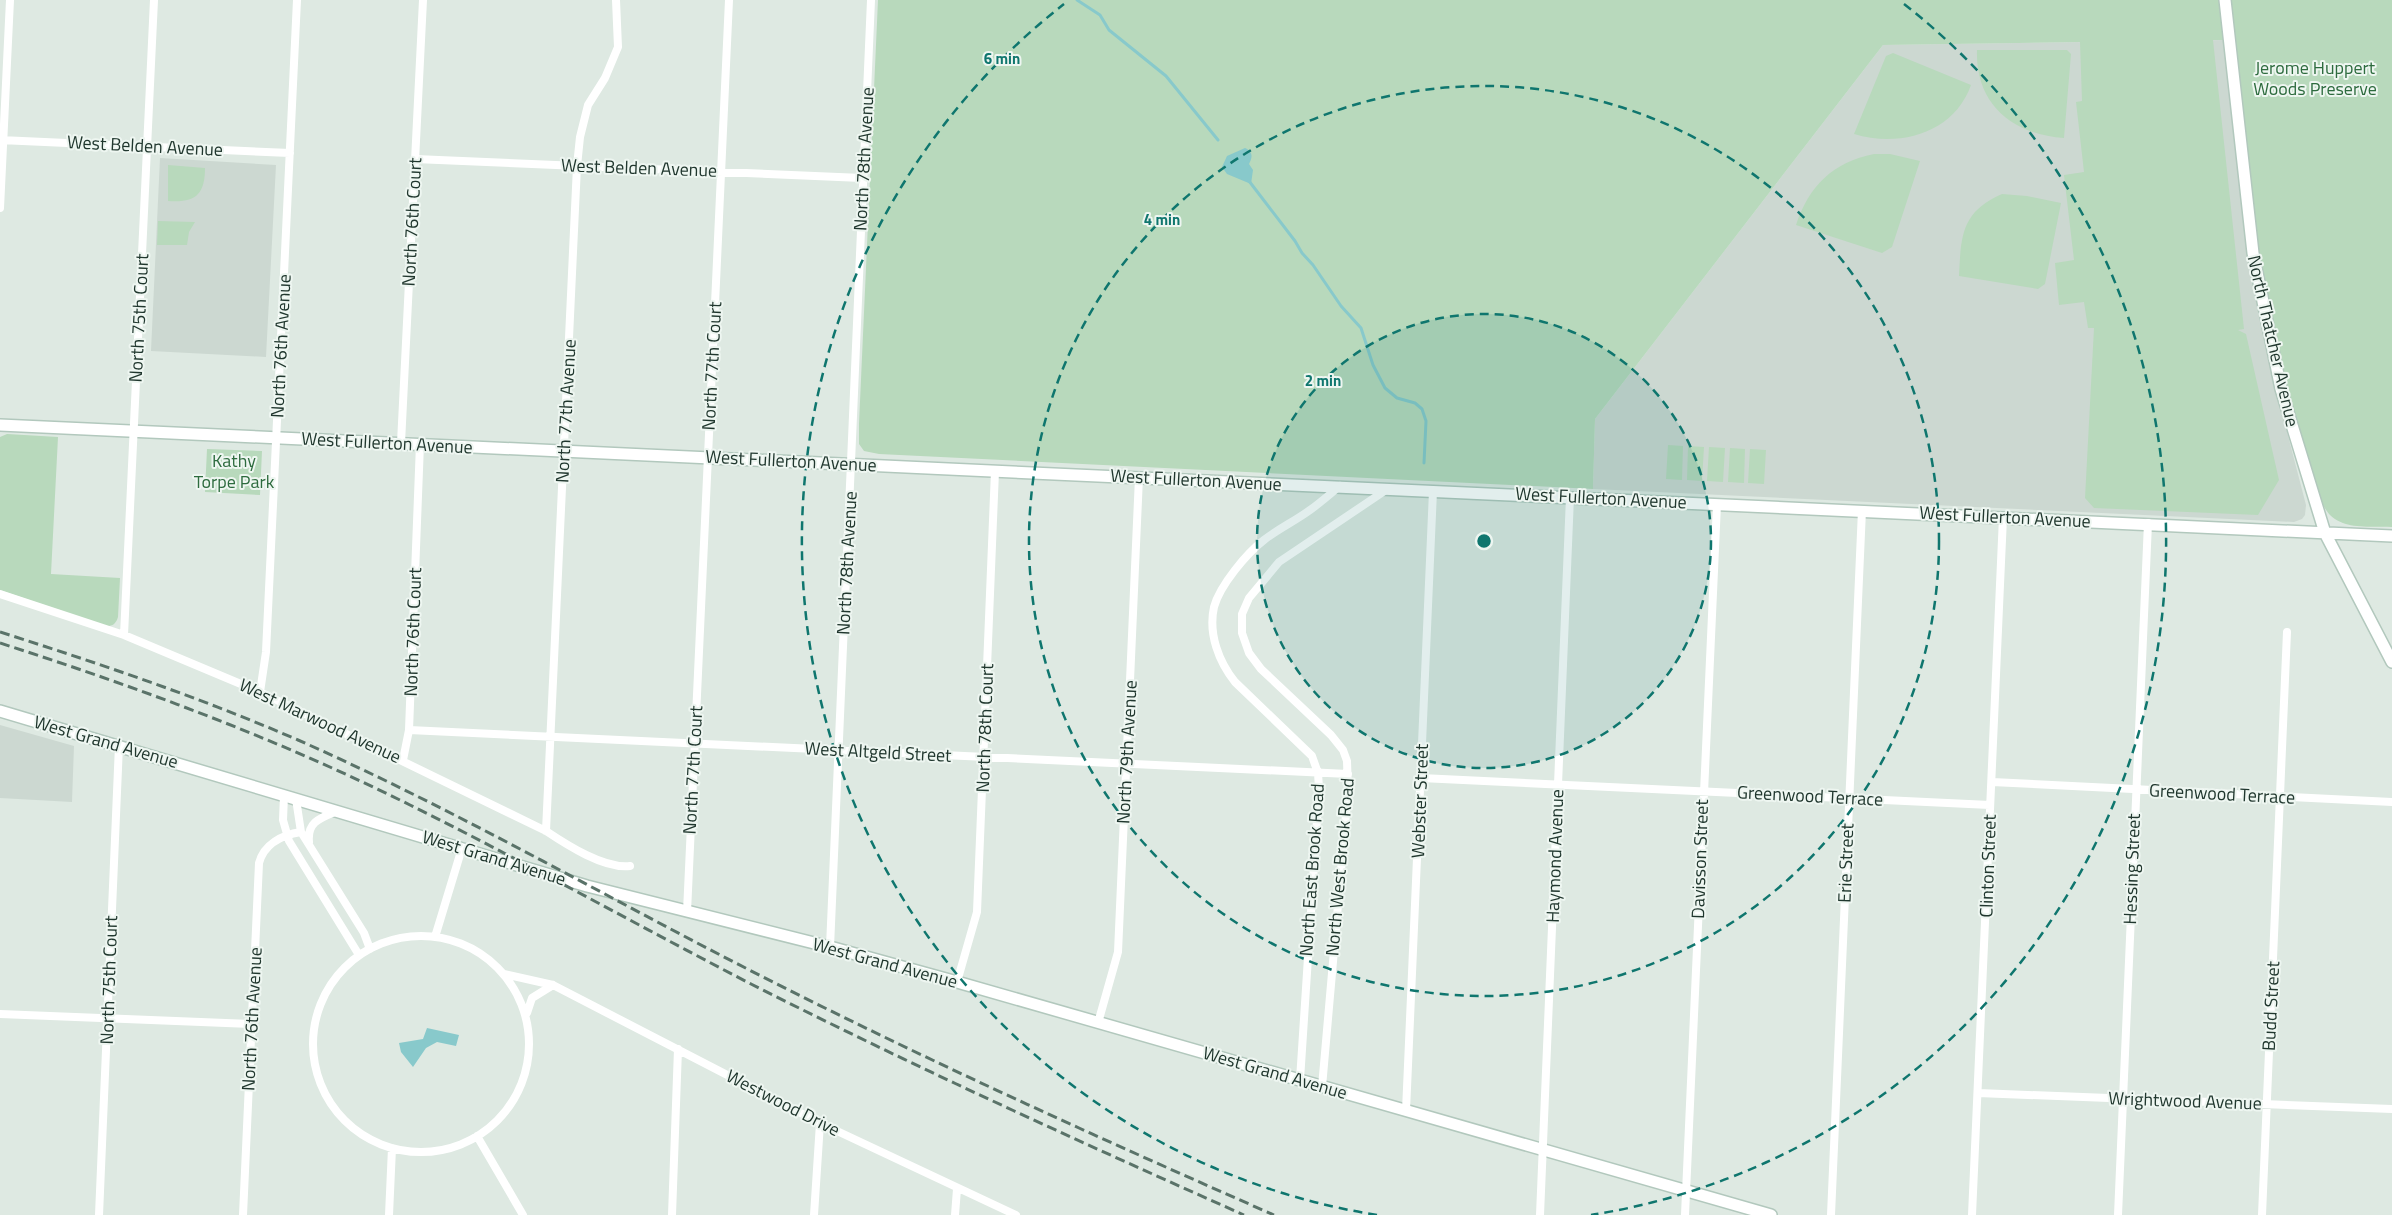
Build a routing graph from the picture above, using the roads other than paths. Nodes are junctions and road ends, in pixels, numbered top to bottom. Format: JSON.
{"nodes":[{"id":1,"x":10,"y":0,"type":"edge"},
{"id":2,"x":154,"y":0,"type":"edge"},
{"id":3,"x":297,"y":0,"type":"edge"},
{"id":4,"x":424,"y":0,"type":"edge"},
{"id":5,"x":616,"y":0,"type":"edge"},
{"id":6,"x":729,"y":0,"type":"edge"},
{"id":7,"x":871,"y":0,"type":"edge"},
{"id":8,"x":2225,"y":0,"type":"edge"},
{"id":9,"x":2,"y":140,"type":"edge"},
{"id":10,"x":147,"y":146,"type":"junction"},
{"id":11,"x":290,"y":153,"type":"junction"},
{"id":12,"x":415,"y":159,"type":"junction"},
{"id":13,"x":577,"y":166,"type":"junction"},
{"id":14,"x":721,"y":171,"type":"junction"},
{"id":15,"x":862,"y":178,"type":"junction"},
{"id":16,"x":0,"y":208,"type":"edge"},
{"id":17,"x":0,"y":425,"type":"edge"},
{"id":18,"x":134,"y":431,"type":"junction"},
{"id":19,"x":277,"y":438,"type":"junction"},
{"id":20,"x":401,"y":443,"type":"junction"},
{"id":21,"x":420,"y":444,"type":"junction"},
{"id":22,"x":565,"y":451,"type":"junction"},
{"id":23,"x":708,"y":457,"type":"junction"},
{"id":24,"x":852,"y":464,"type":"junction"},
{"id":25,"x":995,"y":471,"type":"junction"},
{"id":26,"x":1139,"y":477,"type":"junction"},
{"id":27,"x":1340,"y":486,"type":"junction"},
{"id":28,"x":1388,"y":489,"type":"junction"},
{"id":29,"x":1433,"y":491,"type":"junction"},
{"id":30,"x":1570,"y":497,"type":"junction"},
{"id":31,"x":1717,"y":504,"type":"junction"},
{"id":32,"x":1862,"y":510,"type":"junction"},
{"id":33,"x":2003,"y":517,"type":"junction"},
{"id":34,"x":2148,"y":523,"type":"junction"},
{"id":35,"x":2325,"y":533,"type":"junction"},
{"id":36,"x":2392,"y":536,"type":"edge"},
{"id":37,"x":0,"y":594,"type":"edge"},
{"id":38,"x":2287,"y":632,"type":"dead end"},
{"id":39,"x":124,"y":635,"type":"junction"},
{"id":40,"x":2392,"y":662,"type":"edge"},
{"id":41,"x":260,"y":692,"type":"junction"},
{"id":42,"x":0,"y":710,"type":"edge"},
{"id":43,"x":409,"y":730,"type":"junction"},
{"id":44,"x":552,"y":737,"type":"junction"},
{"id":45,"x":695,"y":744,"type":"junction"},
{"id":46,"x":119,"y":745,"type":"junction"},
{"id":47,"x":839,"y":750,"type":"junction"},
{"id":48,"x":983,"y":757,"type":"junction"},
{"id":49,"x":403,"y":760,"type":"junction"},
{"id":50,"x":1127,"y":764,"type":"junction"},
{"id":51,"x":1318,"y":773,"type":"junction"},
{"id":52,"x":1348,"y":774,"type":"junction"},
{"id":53,"x":1420,"y":778,"type":"junction"},
{"id":54,"x":1992,"y":782,"type":"junction"},
{"id":55,"x":1558,"y":784,"type":"junction"},
{"id":56,"x":2135,"y":790,"type":"junction"},
{"id":57,"x":1703,"y":791,"type":"junction"},
{"id":58,"x":284,"y":796,"type":"junction"},
{"id":59,"x":2280,"y":797,"type":"junction"},
{"id":60,"x":1849,"y":798,"type":"junction"},
{"id":61,"x":296,"y":799,"type":"junction"},
{"id":62,"x":2392,"y":802,"type":"edge"},
{"id":63,"x":1990,"y":805,"type":"junction"},
{"id":64,"x":337,"y":811,"type":"junction"},
{"id":65,"x":546,"y":830,"type":"junction"},
{"id":66,"x":300,"y":832,"type":"junction"},
{"id":67,"x":286,"y":834,"type":"junction"},
{"id":68,"x":309,"y":844,"type":"junction"},
{"id":69,"x":462,"y":848,"type":"junction"},
{"id":70,"x":630,"y":866,"type":"dead end"},
{"id":71,"x":687,"y":912,"type":"junction"},
{"id":72,"x":435,"y":937,"type":"junction"},
{"id":73,"x":830,"y":947,"type":"junction"},
{"id":74,"x":370,"y":949,"type":"junction"},
{"id":75,"x":359,"y":955,"type":"junction"},
{"id":76,"x":504,"y":974,"type":"junction"},
{"id":77,"x":957,"y":982,"type":"junction"},
{"id":78,"x":553,"y":985,"type":"junction"},
{"id":79,"x":527,"y":1013,"type":"junction"},
{"id":80,"x":0,"y":1014,"type":"edge"},
{"id":81,"x":107,"y":1018,"type":"junction"},
{"id":82,"x":1098,"y":1023,"type":"junction"},
{"id":83,"x":251,"y":1024,"type":"junction"},
{"id":84,"x":678,"y":1049,"type":"junction"},
{"id":85,"x":1300,"y":1080,"type":"junction"},
{"id":86,"x":1322,"y":1087,"type":"junction"},
{"id":87,"x":1978,"y":1093,"type":"junction"},
{"id":88,"x":2123,"y":1099,"type":"junction"},
{"id":89,"x":2266,"y":1104,"type":"junction"},
{"id":90,"x":2392,"y":1109,"type":"edge"},
{"id":91,"x":1406,"y":1111,"type":"junction"},
{"id":92,"x":820,"y":1122,"type":"junction"},
{"id":93,"x":477,"y":1136,"type":"junction"},
{"id":94,"x":392,"y":1148,"type":"junction"},
{"id":95,"x":1542,"y":1150,"type":"junction"},
{"id":96,"x":957,"y":1189,"type":"junction"},
{"id":97,"x":1686,"y":1191,"type":"junction"},
{"id":98,"x":99,"y":1215,"type":"edge"},
{"id":99,"x":243,"y":1215,"type":"edge"},
{"id":100,"x":389,"y":1215,"type":"edge"},
{"id":101,"x":523,"y":1215,"type":"edge"},
{"id":102,"x":672,"y":1215,"type":"edge"},
{"id":103,"x":814,"y":1215,"type":"edge"},
{"id":104,"x":955,"y":1215,"type":"edge"},
{"id":105,"x":1016,"y":1215,"type":"edge"},
{"id":106,"x":1540,"y":1215,"type":"edge"},
{"id":107,"x":1685,"y":1215,"type":"edge"},
{"id":108,"x":1771,"y":1215,"type":"edge"},
{"id":109,"x":1832,"y":1215,"type":"edge"},
{"id":110,"x":1972,"y":1215,"type":"edge"},
{"id":111,"x":2118,"y":1215,"type":"edge"},
{"id":112,"x":2262,"y":1215,"type":"edge"}],
"edges":[{"from":1,"to":9,"type":"street"},
{"from":2,"to":10,"type":"street","name":"North 75th Court"},
{"from":3,"to":11,"type":"street","name":"North 76th Avenue"},
{"from":4,"to":12,"type":"street","name":"North 76th Court"},
{"from":5,"to":13,"type":"street","name":"North 77th Avenue"},
{"from":6,"to":14,"type":"street","name":"North 77th Court"},
{"from":7,"to":15,"type":"street","name":"North 78th Avenue"},
{"from":8,"to":35,"type":"street","name":"North Thatcher Avenue"},
{"from":9,"to":10,"type":"street","name":"West Belden Avenue"},
{"from":9,"to":16,"type":"street"},
{"from":10,"to":11,"type":"street","name":"West Belden Avenue"},
{"from":10,"to":18,"type":"street","name":"North 75th Court"},
{"from":11,"to":19,"type":"street","name":"North 76th Avenue"},
{"from":12,"to":13,"type":"street","name":"West Belden Avenue"},
{"from":12,"to":20,"type":"street","name":"North 76th Court"},
{"from":13,"to":14,"type":"street","name":"West Belden Avenue"},
{"from":13,"to":22,"type":"street","name":"North 77th Avenue"},
{"from":14,"to":15,"type":"street","name":"West Belden Avenue"},
{"from":14,"to":23,"type":"street","name":"North 77th Court"},
{"from":15,"to":24,"type":"street","name":"North 78th Avenue"},
{"from":17,"to":18,"type":"street","name":"West Fullerton Avenue"},
{"from":18,"to":19,"type":"street","name":"West Fullerton Avenue"},
{"from":18,"to":39,"type":"street","name":"North 75th Court"},
{"from":19,"to":20,"type":"street","name":"West Fullerton Avenue"},
{"from":19,"to":41,"type":"street","name":"North 76th Avenue"},
{"from":20,"to":21,"type":"street","name":"West Fullerton Avenue"},
{"from":21,"to":22,"type":"street","name":"West Fullerton Avenue"},
{"from":21,"to":43,"type":"street","name":"North 76th Court"},
{"from":22,"to":23,"type":"street","name":"West Fullerton Avenue"},
{"from":22,"to":44,"type":"street","name":"North 77th Avenue"},
{"from":23,"to":24,"type":"street","name":"West Fullerton Avenue"},
{"from":23,"to":45,"type":"street","name":"North 77th Court"},
{"from":24,"to":25,"type":"street","name":"West Fullerton Avenue"},
{"from":24,"to":47,"type":"street","name":"North 78th Avenue"},
{"from":25,"to":26,"type":"street","name":"West Fullerton Avenue"},
{"from":25,"to":48,"type":"street","name":"North 78th Court"},
{"from":26,"to":27,"type":"street","name":"West Fullerton Avenue"},
{"from":26,"to":50,"type":"street","name":"North 79th Avenue"},
{"from":27,"to":28,"type":"street","name":"West Fullerton Avenue"},
{"from":27,"to":51,"type":"street","name":"North East Brook Road"},
{"from":28,"to":29,"type":"street","name":"West Fullerton Avenue"},
{"from":28,"to":52,"type":"street","name":"North West Brook Road"},
{"from":29,"to":30,"type":"street","name":"West Fullerton Avenue"},
{"from":29,"to":53,"type":"street","name":"Webster Street"},
{"from":30,"to":31,"type":"street","name":"West Fullerton Avenue"},
{"from":30,"to":55,"type":"street","name":"Haymond Avenue"},
{"from":31,"to":32,"type":"street","name":"West Fullerton Avenue"},
{"from":31,"to":57,"type":"street","name":"Davisson Street"},
{"from":32,"to":33,"type":"street","name":"West Fullerton Avenue"},
{"from":32,"to":60,"type":"street","name":"Erie Street"},
{"from":33,"to":34,"type":"street","name":"West Fullerton Avenue"},
{"from":33,"to":54,"type":"street","name":"Clinton Street"},
{"from":34,"to":35,"type":"street","name":"West Fullerton Avenue"},
{"from":34,"to":56,"type":"street","name":"Hessing Street"},
{"from":35,"to":36,"type":"street","name":"West Fullerton Avenue"},
{"from":35,"to":40,"type":"street","name":"North Thatcher Avenue"},
{"from":37,"to":39,"type":"street","name":"West Marwood Avenue"},
{"from":38,"to":59,"type":"street","name":"Budd Street"},
{"from":39,"to":41,"type":"street","name":"West Marwood Avenue"},
{"from":41,"to":49,"type":"street","name":"West Marwood Avenue"},
{"from":42,"to":46,"type":"street","name":"West Grand Avenue"},
{"from":43,"to":44,"type":"street","name":"West Altgeld Street"},
{"from":43,"to":49,"type":"street","name":"North 76th Court"},
{"from":44,"to":45,"type":"street","name":"West Altgeld Street"},
{"from":44,"to":65,"type":"street","name":"North 77th Avenue"},
{"from":45,"to":47,"type":"street","name":"West Altgeld Street"},
{"from":45,"to":71,"type":"street","name":"North 77th Court"},
{"from":46,"to":58,"type":"street","name":"West Grand Avenue"},
{"from":46,"to":81,"type":"street","name":"North 75th Court"},
{"from":47,"to":48,"type":"street","name":"West Altgeld Street"},
{"from":47,"to":73,"type":"street","name":"North 78th Avenue"},
{"from":48,"to":50,"type":"street","name":"West Altgeld Street"},
{"from":48,"to":77,"type":"street","name":"North 78th Court"},
{"from":49,"to":65,"type":"street","name":"West Marwood Avenue"},
{"from":50,"to":51,"type":"street","name":"West Altgeld Street"},
{"from":50,"to":82,"type":"street","name":"North 79th Avenue"},
{"from":51,"to":52,"type":"street","name":"West Altgeld Street"},
{"from":51,"to":85,"type":"street","name":"North East Brook Road"},
{"from":52,"to":86,"type":"street","name":"North West Brook Road"},
{"from":53,"to":55,"type":"street","name":"Greenwood Terrace"},
{"from":53,"to":91,"type":"street","name":"Webster Street"},
{"from":54,"to":56,"type":"street","name":"Greenwood Terrace"},
{"from":54,"to":63,"type":"street","name":"Clinton Street"},
{"from":55,"to":57,"type":"street","name":"Greenwood Terrace"},
{"from":55,"to":95,"type":"street","name":"Haymond Avenue"},
{"from":56,"to":59,"type":"street","name":"Greenwood Terrace"},
{"from":56,"to":88,"type":"street","name":"Hessing Street"},
{"from":57,"to":60,"type":"street","name":"Greenwood Terrace"},
{"from":57,"to":97,"type":"street","name":"Davisson Street"},
{"from":58,"to":61,"type":"street","name":"West Grand Avenue"},
{"from":58,"to":67,"type":"street"},
{"from":59,"to":62,"type":"street","name":"Greenwood Terrace"},
{"from":59,"to":89,"type":"street","name":"Budd Street"},
{"from":60,"to":63,"type":"street","name":"Greenwood Terrace"},
{"from":60,"to":109,"type":"street","name":"Erie Street"},
{"from":61,"to":64,"type":"street","name":"West Grand Avenue"},
{"from":61,"to":66,"type":"street"},
{"from":63,"to":87,"type":"street","name":"Clinton Street"},
{"from":64,"to":68,"type":"street"},
{"from":64,"to":69,"type":"street","name":"West Grand Avenue"},
{"from":65,"to":70,"type":"street","name":"West Marwood Avenue"},
{"from":66,"to":67,"type":"street"},
{"from":66,"to":68,"type":"street"},
{"from":67,"to":75,"type":"street"},
{"from":67,"to":83,"type":"street","name":"North 76th Avenue"},
{"from":68,"to":74,"type":"street"},
{"from":69,"to":71,"type":"street","name":"West Grand Avenue"},
{"from":69,"to":72,"type":"street"},
{"from":71,"to":73,"type":"street","name":"West Grand Avenue"},
{"from":72,"to":74,"type":"street"},
{"from":72,"to":76,"type":"street"},
{"from":73,"to":77,"type":"street","name":"West Grand Avenue"},
{"from":74,"to":75,"type":"street"},
{"from":75,"to":94,"type":"street"},
{"from":76,"to":78,"type":"street","name":"Westwood Drive"},
{"from":76,"to":79,"type":"street"},
{"from":77,"to":82,"type":"street","name":"West Grand Avenue"},
{"from":78,"to":79,"type":"street"},
{"from":78,"to":84,"type":"street","name":"Westwood Drive"},
{"from":79,"to":93,"type":"street"},
{"from":80,"to":81,"type":"street"},
{"from":81,"to":83,"type":"street"},
{"from":81,"to":98,"type":"street","name":"North 75th Court"},
{"from":82,"to":85,"type":"street","name":"West Grand Avenue"},
{"from":83,"to":99,"type":"street","name":"North 76th Avenue"},
{"from":84,"to":92,"type":"street","name":"Westwood Drive"},
{"from":84,"to":102,"type":"street"},
{"from":85,"to":86,"type":"street","name":"West Grand Avenue"},
{"from":86,"to":91,"type":"street","name":"West Grand Avenue"},
{"from":87,"to":88,"type":"street","name":"Wrightwood Avenue"},
{"from":87,"to":110,"type":"street","name":"Clinton Street"},
{"from":88,"to":89,"type":"street","name":"Wrightwood Avenue"},
{"from":88,"to":111,"type":"street","name":"Hessing Street"},
{"from":89,"to":90,"type":"street","name":"Wrightwood Avenue"},
{"from":89,"to":112,"type":"street","name":"Budd Street"},
{"from":91,"to":95,"type":"street","name":"West Grand Avenue"},
{"from":92,"to":96,"type":"street","name":"Westwood Drive"},
{"from":92,"to":103,"type":"street"},
{"from":93,"to":94,"type":"street"},
{"from":93,"to":101,"type":"street"},
{"from":94,"to":100,"type":"street"},
{"from":95,"to":97,"type":"street","name":"West Grand Avenue"},
{"from":95,"to":106,"type":"street","name":"Haymond Avenue"},
{"from":96,"to":104,"type":"street"},
{"from":96,"to":105,"type":"street","name":"Westwood Drive"},
{"from":97,"to":107,"type":"street","name":"Davisson Street"},
{"from":97,"to":108,"type":"street","name":"West Grand Avenue"}]}
